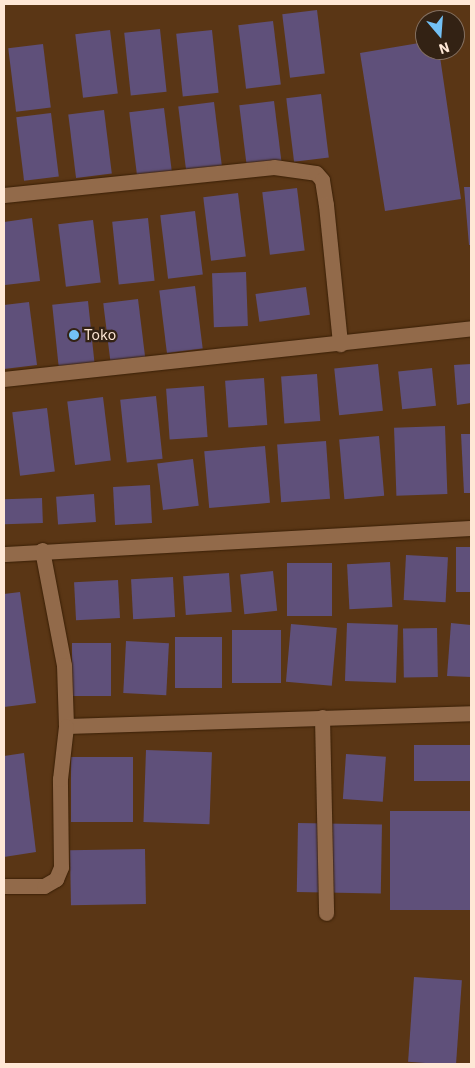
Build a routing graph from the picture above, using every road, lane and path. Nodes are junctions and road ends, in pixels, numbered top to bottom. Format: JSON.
{"nodes":[{"id":1,"x":4,"y":195,"type":"edge"},
{"id":2,"x":471,"y":328,"type":"edge"},
{"id":3,"x":340,"y":344,"type":"junction"},
{"id":4,"x":4,"y":379,"type":"edge"},
{"id":5,"x":471,"y":528,"type":"edge"},
{"id":6,"x":42,"y":550,"type":"junction"},
{"id":7,"x":4,"y":554,"type":"edge"},
{"id":8,"x":471,"y":713,"type":"edge"},
{"id":9,"x":322,"y":717,"type":"junction"},
{"id":10,"x":66,"y":726,"type":"junction"},
{"id":11,"x":4,"y":886,"type":"edge"},
{"id":12,"x":326,"y":914,"type":"dead end"}],
"edges":[{"from":1,"to":3,"type":"street"},
{"from":2,"to":3,"type":"street"},
{"from":3,"to":4,"type":"street"},
{"from":5,"to":6,"type":"street"},
{"from":6,"to":7,"type":"street"},
{"from":6,"to":10,"type":"street"},
{"from":8,"to":9,"type":"street"},
{"from":9,"to":10,"type":"street"},
{"from":9,"to":12,"type":"street"},
{"from":10,"to":11,"type":"street"}]}
